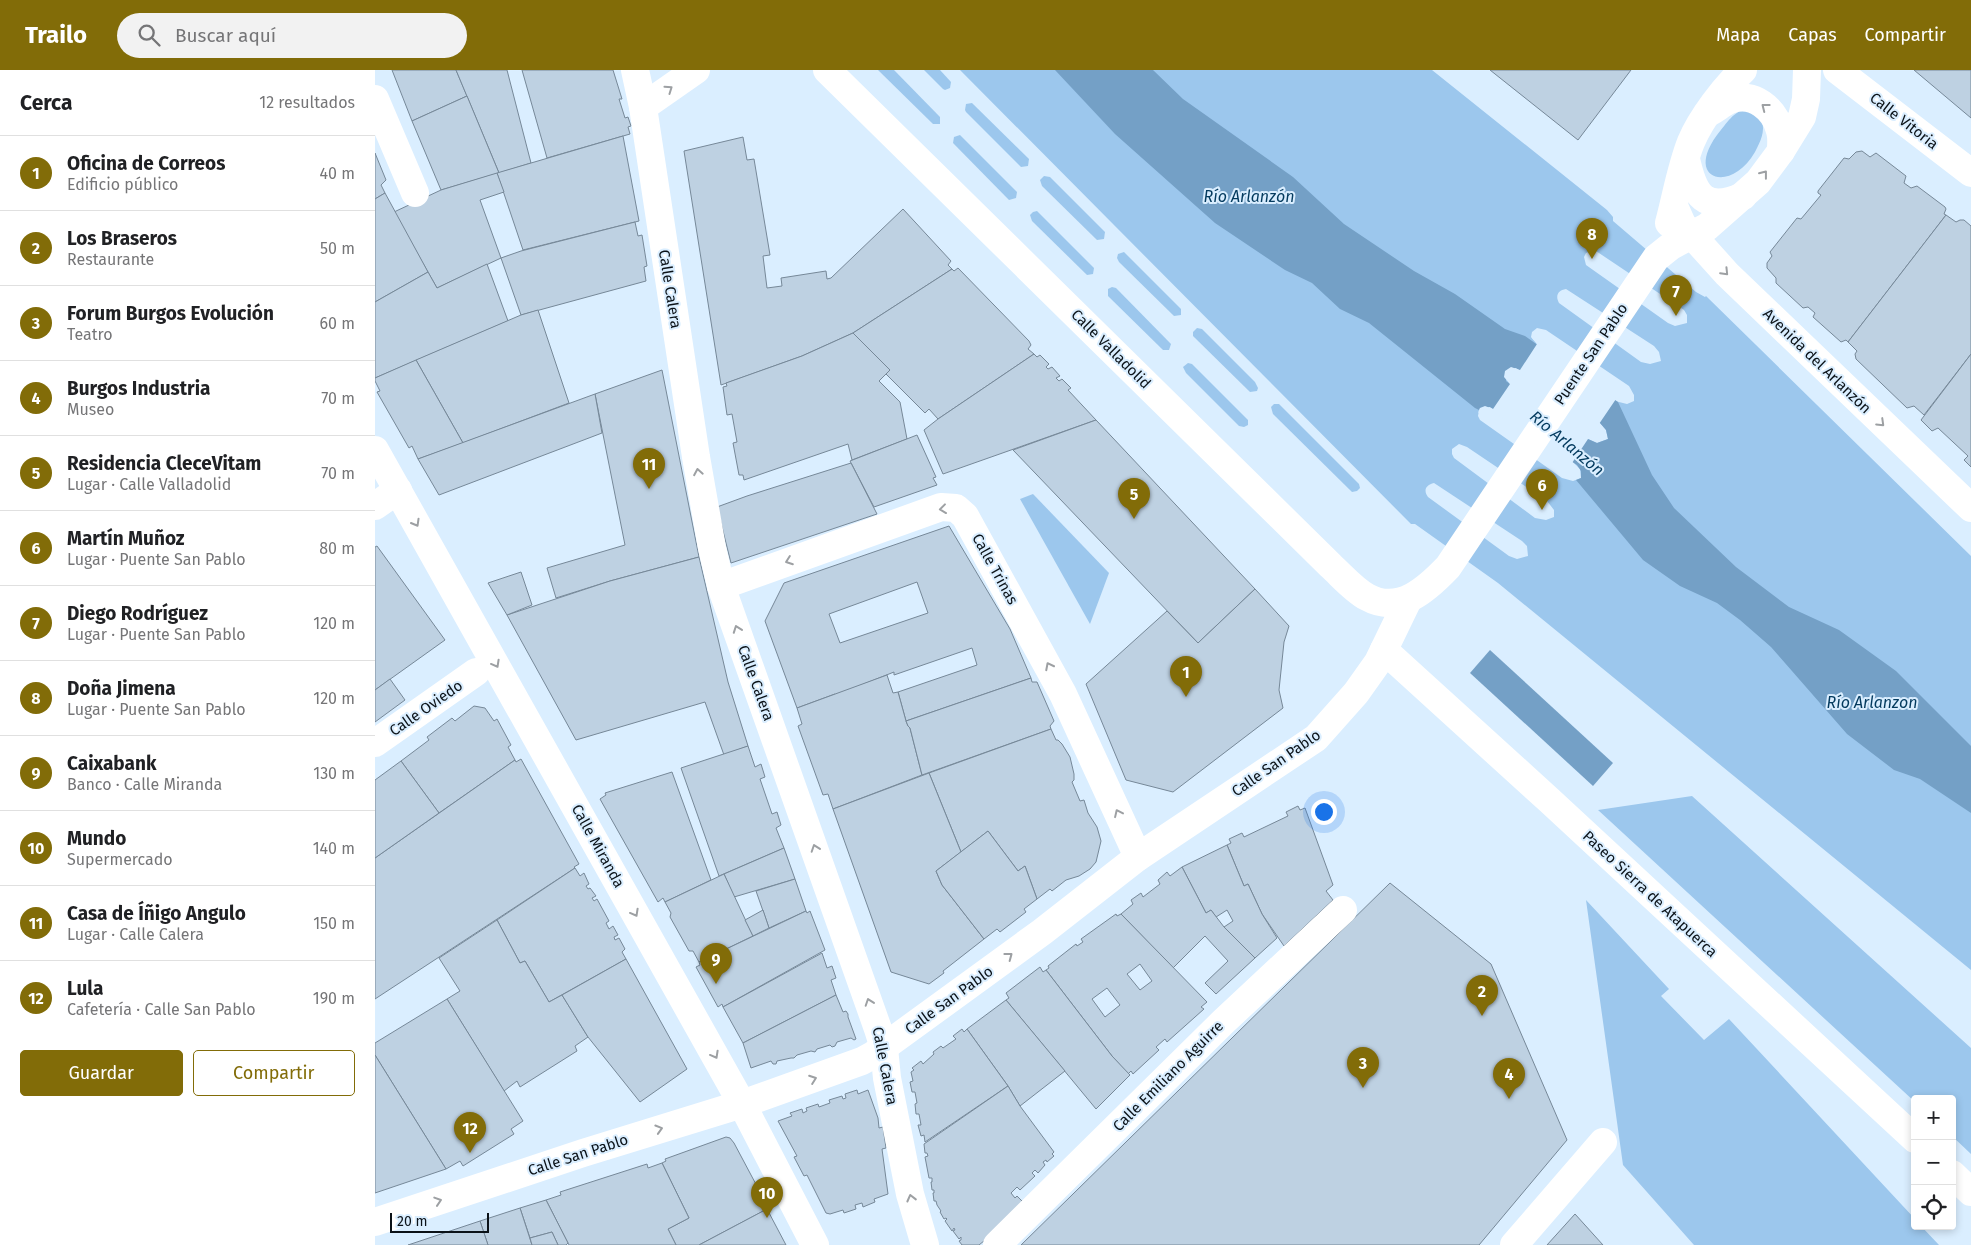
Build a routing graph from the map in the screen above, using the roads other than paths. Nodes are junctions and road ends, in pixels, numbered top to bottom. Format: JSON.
{"nodes":[{"id":1,"x":635,"y":70,"type":"edge"},
{"id":2,"x":695,"y":70,"type":"edge"},
{"id":3,"x":827,"y":70,"type":"edge"},
{"id":4,"x":1743,"y":70,"type":"edge"},
{"id":5,"x":1807,"y":70,"type":"edge"},
{"id":6,"x":1837,"y":70,"type":"edge"},
{"id":7,"x":375,"y":99,"type":"edge"},
{"id":8,"x":643,"y":107,"type":"junction"},
{"id":9,"x":1708,"y":113,"type":"junction"},
{"id":10,"x":1781,"y":150,"type":"junction"},
{"id":11,"x":1687,"y":159,"type":"junction"},
{"id":12,"x":1971,"y":173,"type":"edge"},
{"id":13,"x":415,"y":193,"type":"dead end"},
{"id":14,"x":1744,"y":196,"type":"junction"},
{"id":15,"x":1674,"y":206,"type":"junction"},
{"id":16,"x":1693,"y":236,"type":"junction"},
{"id":17,"x":1659,"y":254,"type":"junction"},
{"id":18,"x":375,"y":450,"type":"edge"},
{"id":19,"x":398,"y":490,"type":"junction"},
{"id":20,"x":375,"y":506,"type":"edge"},
{"id":21,"x":1971,"y":508,"type":"edge"},
{"id":22,"x":721,"y":586,"type":"junction"},
{"id":23,"x":1408,"y":600,"type":"junction"},
{"id":24,"x":1384,"y":650,"type":"junction"},
{"id":25,"x":476,"y":672,"type":"dead end"},
{"id":26,"x":375,"y":744,"type":"edge"},
{"id":27,"x":1138,"y":857,"type":"junction"},
{"id":28,"x":1343,"y":910,"type":"dead end"},
{"id":29,"x":884,"y":1048,"type":"junction"},
{"id":30,"x":742,"y":1104,"type":"junction"},
{"id":31,"x":1911,"y":1135,"type":"edge"},
{"id":32,"x":1603,"y":1142,"type":"dead end"},
{"id":33,"x":1956,"y":1178,"type":"edge"},
{"id":34,"x":1971,"y":1192,"type":"edge"},
{"id":35,"x":375,"y":1222,"type":"edge"},
{"id":36,"x":920,"y":1242,"type":"edge"},
{"id":37,"x":815,"y":1245,"type":"edge"},
{"id":38,"x":997,"y":1245,"type":"edge"},
{"id":39,"x":1514,"y":1245,"type":"edge"}],
"edges":[{"from":1,"to":8,"type":"main road","name":"Calle Calera"},
{"from":8,"to":2,"type":"main road","one_way":true},
{"from":3,"to":23,"type":"main road","name":"Calle Valladolid"},
{"from":4,"to":9,"type":"main road"},
{"from":5,"to":10,"type":"main road"},
{"from":6,"to":12,"type":"main road","name":"Calle Vitoria"},
{"from":7,"to":13,"type":"main road"},
{"from":22,"to":8,"type":"main road","name":"Calle Calera","one_way":true},
{"from":10,"to":9,"type":"main road","one_way":true},
{"from":9,"to":11,"type":"main road"},
{"from":14,"to":10,"type":"main road","one_way":true},
{"from":11,"to":14,"type":"main road"},
{"from":11,"to":15,"type":"main road"},
{"from":14,"to":16,"type":"main road"},
{"from":15,"to":16,"type":"main road","name":"Avenida del Arlanzón"},
{"from":15,"to":17,"type":"main road"},
{"from":16,"to":17,"type":"main road"},
{"from":16,"to":21,"type":"main road","name":"Avenida del Arlanzón","one_way":true},
{"from":17,"to":23,"type":"main road","name":"Puente San Pablo"},
{"from":18,"to":19,"type":"main road","name":"Calle Miranda"},
{"from":19,"to":20,"type":"main road"},
{"from":19,"to":30,"type":"main road","name":"Calle Miranda","one_way":true},
{"from":27,"to":22,"type":"main road","name":"Calle Trinas","one_way":true},
{"from":29,"to":22,"type":"main road","name":"Calle Calera","one_way":true},
{"from":23,"to":24,"type":"main road","name":"Calle San Pablo"},
{"from":24,"to":27,"type":"main road","name":"Calle San Pablo"},
{"from":24,"to":31,"type":"main road","name":"Paseo Sierra de Atapuerca"},
{"from":25,"to":26,"type":"main road","name":"Calle Oviedo"},
{"from":29,"to":27,"type":"main road","name":"Calle San Pablo","one_way":true},
{"from":28,"to":38,"type":"main road","name":"Calle Emiliano Aguirre"},
{"from":30,"to":29,"type":"main road","name":"Calle San Pablo","one_way":true},
{"from":36,"to":29,"type":"main road","name":"Calle Calera","one_way":true},
{"from":35,"to":30,"type":"main road","name":"Calle San Pablo","one_way":true},
{"from":30,"to":37,"type":"main road","name":"Calle Miranda"},
{"from":32,"to":39,"type":"main road"},
{"from":33,"to":34,"type":"main road"}]}
